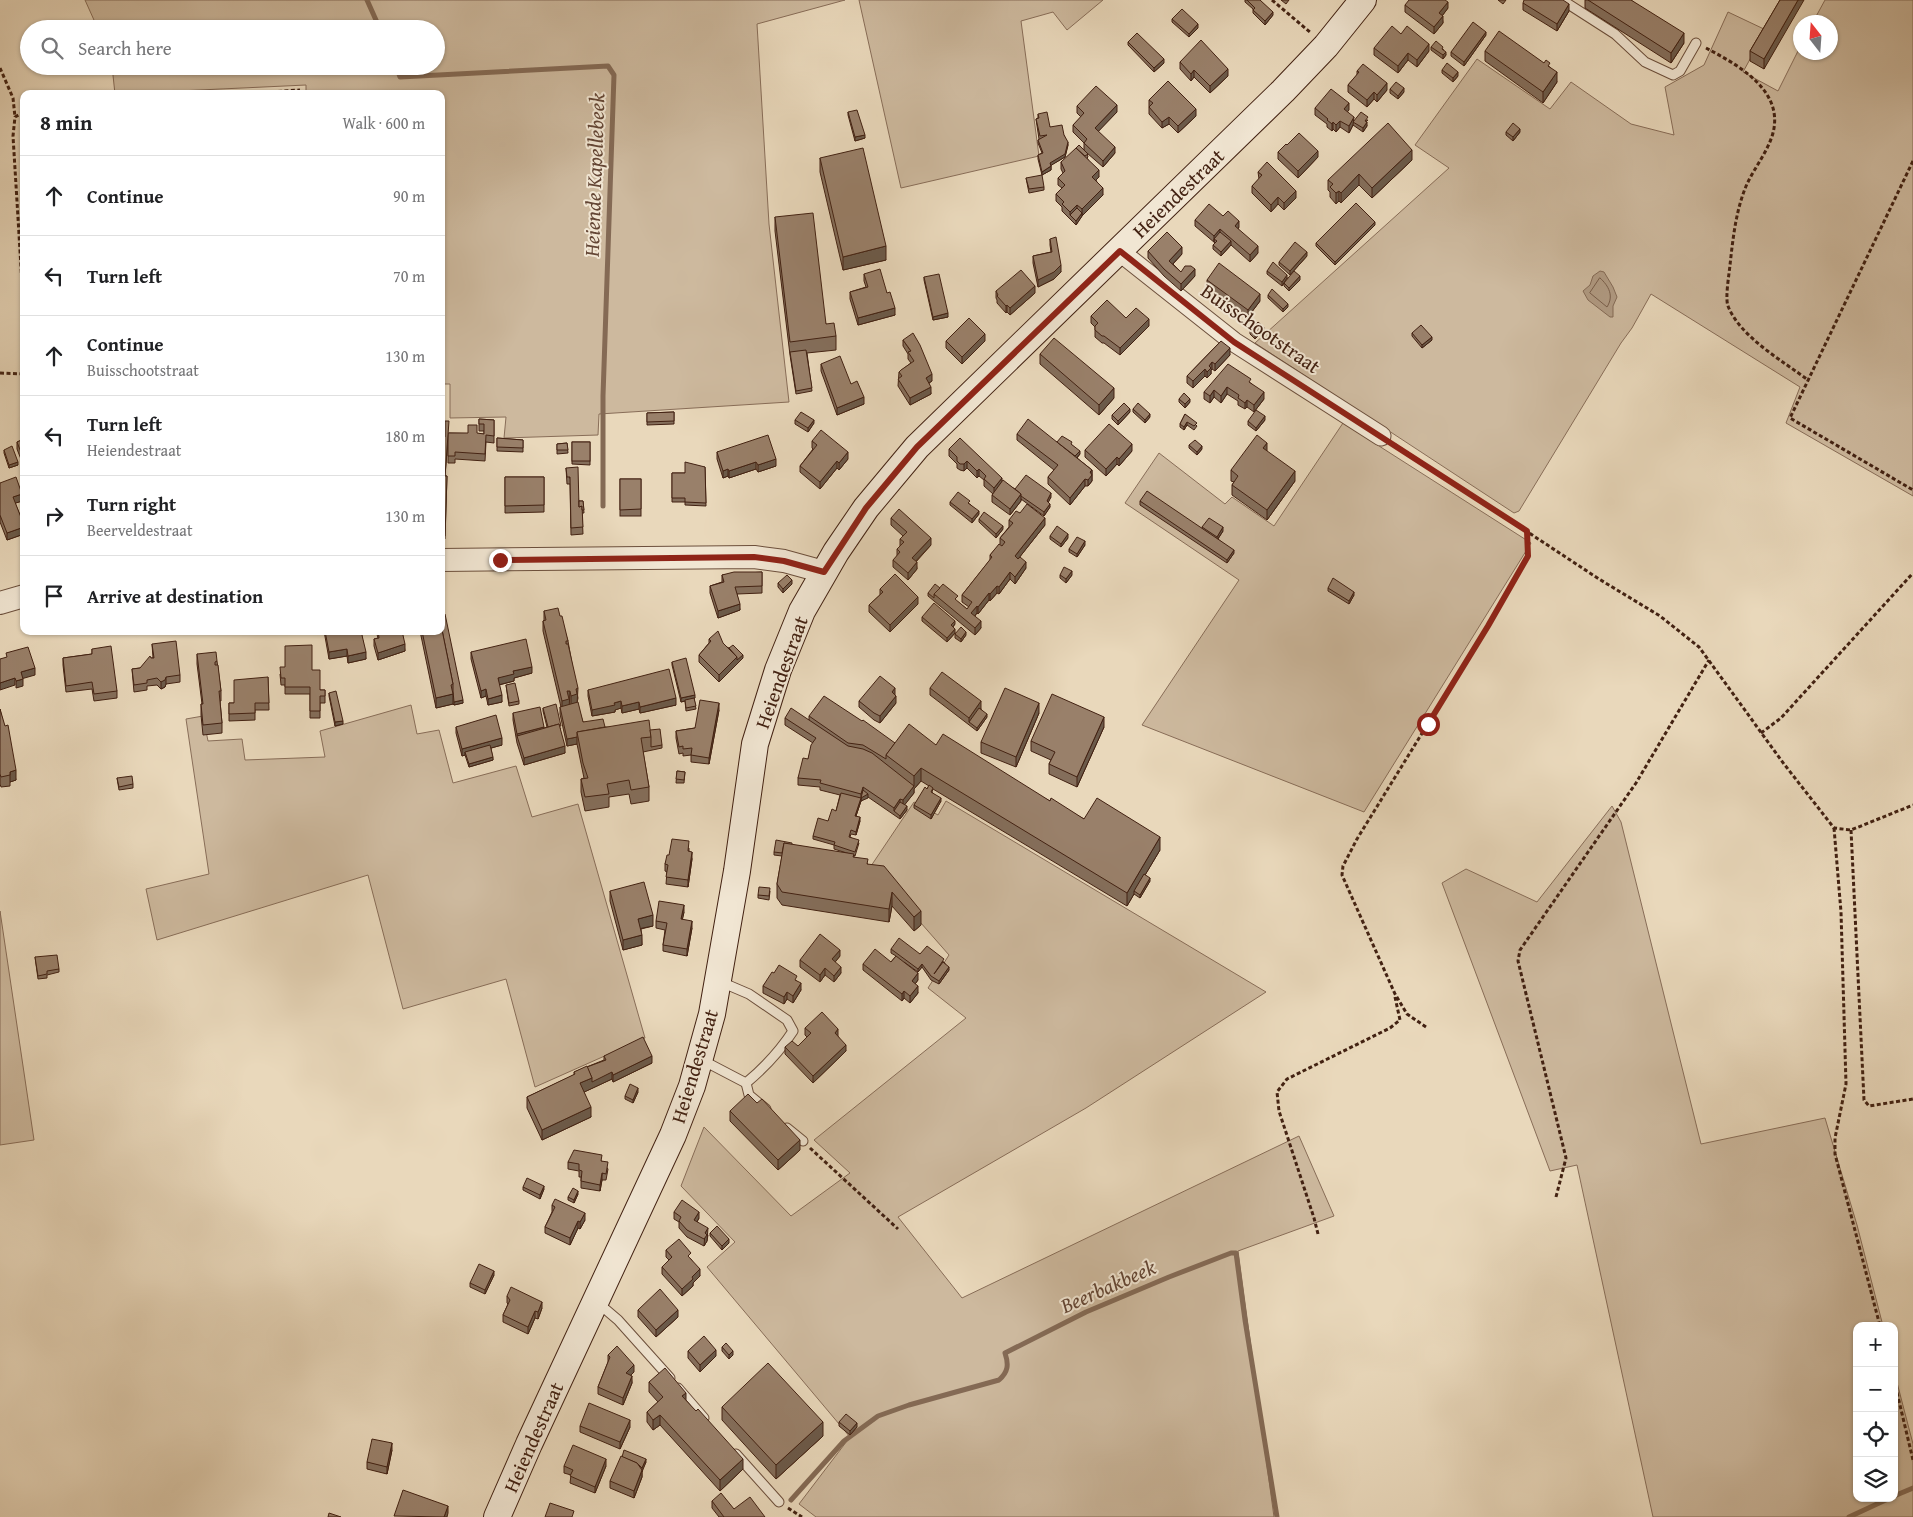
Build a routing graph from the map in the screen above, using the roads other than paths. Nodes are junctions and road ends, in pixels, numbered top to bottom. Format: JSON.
{"nodes":[{"id":1,"x":1363,"y":0,"type":"edge"},
{"id":2,"x":1562,"y":0,"type":"edge"},
{"id":3,"x":1696,"y":43,"type":"road end"},
{"id":4,"x":1120,"y":251,"type":"junction"},
{"id":5,"x":1381,"y":436,"type":"road end"},
{"id":6,"x":445,"y":560,"type":"edge"},
{"id":7,"x":824,"y":572,"type":"junction"},
{"id":8,"x":20,"y":597,"type":"edge"},
{"id":9,"x":0,"y":603,"type":"edge"},
{"id":10,"x":718,"y":981,"type":"junction"},
{"id":11,"x":700,"y":1059,"type":"junction"},
{"id":12,"x":746,"y":1083,"type":"junction"},
{"id":13,"x":803,"y":1141,"type":"road end"},
{"id":14,"x":596,"y":1301,"type":"junction"},
{"id":15,"x":708,"y":1422,"type":"edge"},
{"id":16,"x":727,"y":1444,"type":"edge"},
{"id":17,"x":779,"y":1502,"type":"dead end"},
{"id":18,"x":498,"y":1517,"type":"edge"}],
"edges":[{"from":1,"to":4,"type":"main road","name":"Heiendestraat"},
{"from":2,"to":3,"type":"lane"},
{"from":4,"to":5,"type":"street","name":"Buisschootstraat"},
{"from":4,"to":7,"type":"main road","name":"Heiendestraat"},
{"from":6,"to":7,"type":"street"},
{"from":7,"to":10,"type":"main road","name":"Heiendestraat"},
{"from":8,"to":9,"type":"street"},
{"from":10,"to":11,"type":"main road","name":"Heiendestraat"},
{"from":10,"to":12,"type":"lane"},
{"from":11,"to":12,"type":"lane"},
{"from":11,"to":14,"type":"main road","name":"Heiendestraat"},
{"from":12,"to":13,"type":"lane"},
{"from":14,"to":15,"type":"lane"},
{"from":14,"to":18,"type":"main road","name":"Heiendestraat"},
{"from":16,"to":17,"type":"lane"}]}
